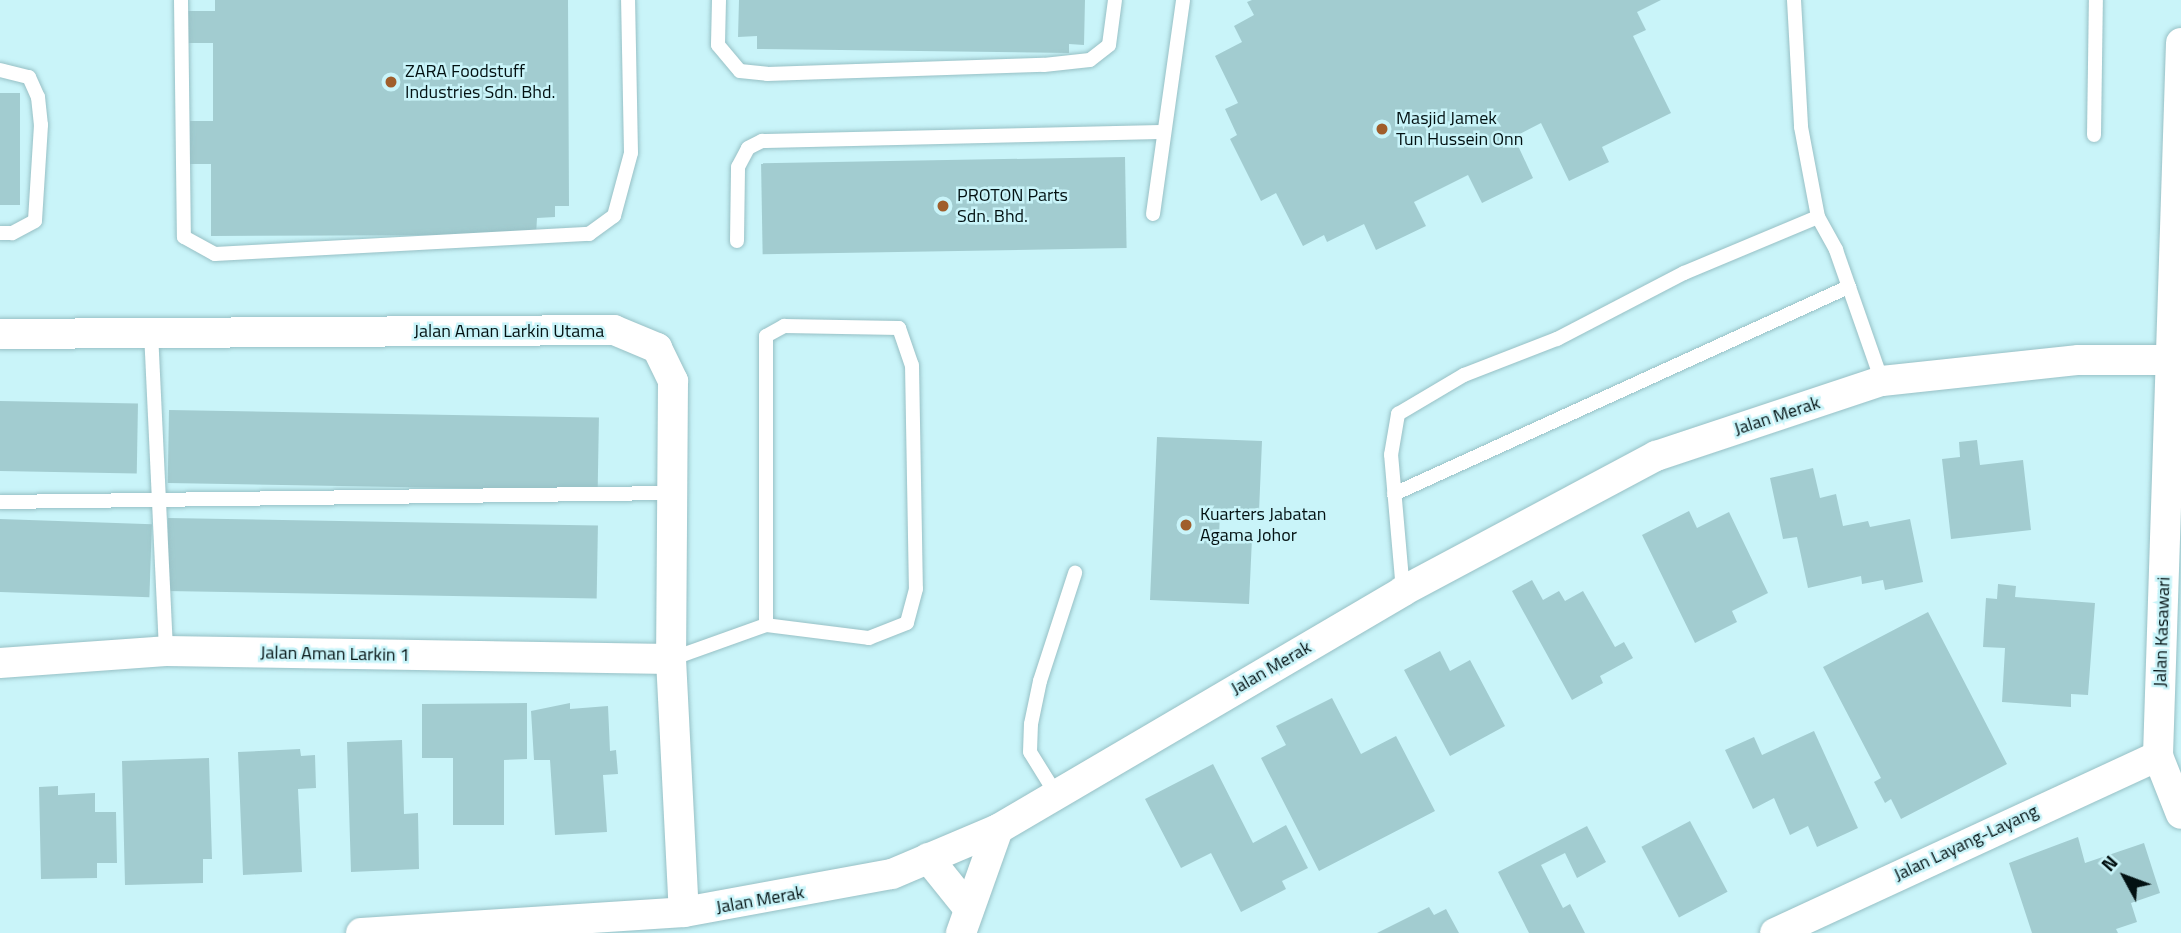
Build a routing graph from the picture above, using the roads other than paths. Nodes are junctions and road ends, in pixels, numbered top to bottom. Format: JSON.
{"nodes":[{"id":1,"x":181,"y":0,"type":"edge"},
{"id":2,"x":628,"y":0,"type":"edge"},
{"id":3,"x":719,"y":0,"type":"edge"},
{"id":4,"x":1115,"y":0,"type":"edge"},
{"id":5,"x":1182,"y":0,"type":"edge"},
{"id":6,"x":1794,"y":0,"type":"edge"},
{"id":7,"x":2096,"y":0,"type":"edge"},
{"id":8,"x":2181,"y":43,"type":"edge"},
{"id":9,"x":0,"y":70,"type":"edge"},
{"id":10,"x":1164,"y":132,"type":"junction"},
{"id":11,"x":2094,"y":135,"type":"dead end"},
{"id":12,"x":1153,"y":214,"type":"dead end"},
{"id":13,"x":1818,"y":217,"type":"junction"},
{"id":14,"x":0,"y":233,"type":"edge"},
{"id":15,"x":2178,"y":236,"type":"edge"},
{"id":16,"x":737,"y":241,"type":"dead end"},
{"id":17,"x":1849,"y":287,"type":"junction"},
{"id":18,"x":151,"y":332,"type":"junction"},
{"id":19,"x":0,"y":334,"type":"edge"},
{"id":20,"x":2170,"y":360,"type":"junction"},
{"id":21,"x":1882,"y":381,"type":"junction"},
{"id":22,"x":2174,"y":446,"type":"edge"},
{"id":23,"x":674,"y":493,"type":"junction"},
{"id":24,"x":1394,"y":494,"type":"junction"},
{"id":25,"x":0,"y":502,"type":"edge"},
{"id":26,"x":158,"y":502,"type":"junction"},
{"id":27,"x":1075,"y":573,"type":"dead end"},
{"id":28,"x":1403,"y":591,"type":"junction"},
{"id":29,"x":766,"y":625,"type":"junction"},
{"id":30,"x":166,"y":651,"type":"junction"},
{"id":31,"x":671,"y":659,"type":"junction"},
{"id":32,"x":0,"y":663,"type":"edge"},
{"id":33,"x":2158,"y":756,"type":"junction"},
{"id":34,"x":1056,"y":794,"type":"junction"},
{"id":35,"x":2181,"y":814,"type":"edge"},
{"id":36,"x":998,"y":829,"type":"junction"},
{"id":37,"x":928,"y":859,"type":"junction"},
{"id":38,"x":684,"y":912,"type":"junction"},
{"id":39,"x":965,"y":921,"type":"edge"},
{"id":40,"x":507,"y":929,"type":"edge"},
{"id":41,"x":361,"y":933,"type":"edge"},
{"id":42,"x":1775,"y":933,"type":"edge"}],
"edges":[{"from":1,"to":2,"type":"lane"},
{"from":3,"to":4,"type":"lane"},
{"from":5,"to":10,"type":"lane"},
{"from":6,"to":13,"type":"lane"},
{"from":7,"to":11,"type":"lane"},
{"from":8,"to":15,"type":"street","name":"Jalan Kasawari"},
{"from":9,"to":14,"type":"lane"},
{"from":10,"to":12,"type":"lane"},
{"from":10,"to":16,"type":"lane"},
{"from":13,"to":17,"type":"lane"},
{"from":13,"to":24,"type":"lane"},
{"from":15,"to":20,"type":"street","name":"Jalan Kasawari"},
{"from":17,"to":21,"type":"lane"},
{"from":17,"to":24,"type":"lane"},
{"from":18,"to":19,"type":"street","name":"Jalan Aman Larkin Utama"},
{"from":18,"to":23,"type":"street","name":"Jalan Aman Larkin Utama"},
{"from":18,"to":26,"type":"lane"},
{"from":20,"to":21,"type":"street","name":"Jalan Merak"},
{"from":20,"to":22,"type":"street","name":"Jalan Kasawari"},
{"from":21,"to":28,"type":"street","name":"Jalan Merak"},
{"from":22,"to":33,"type":"street","name":"Jalan Kasawari"},
{"from":23,"to":26,"type":"lane"},
{"from":23,"to":31,"type":"street","name":"Jalan Aman Larkin Utama"},
{"from":24,"to":28,"type":"lane"},
{"from":25,"to":26,"type":"lane"},
{"from":26,"to":30,"type":"lane"},
{"from":27,"to":34,"type":"lane"},
{"from":28,"to":34,"type":"street","name":"Jalan Merak"},
{"from":29,"to":29,"type":"lane"},
{"from":29,"to":31,"type":"lane"},
{"from":30,"to":31,"type":"street","name":"Jalan Aman Larkin 1"},
{"from":30,"to":32,"type":"street","name":"Jalan Aman Larkin 1"},
{"from":31,"to":38,"type":"street","name":"Jalan Aman Larkin Utama"},
{"from":33,"to":35,"type":"street","name":"Jalan Kasawari"},
{"from":33,"to":42,"type":"street","name":"Jalan Layang-Layang"},
{"from":34,"to":36,"type":"street","name":"Jalan Merak"},
{"from":36,"to":37,"type":"street","name":"Jalan Merak"},
{"from":36,"to":39,"type":"street"},
{"from":37,"to":38,"type":"street","name":"Jalan Merak"},
{"from":37,"to":39,"type":"street"},
{"from":38,"to":40,"type":"street","name":"Jalan Merak"},
{"from":40,"to":41,"type":"street","name":"Jalan Merak"}]}
